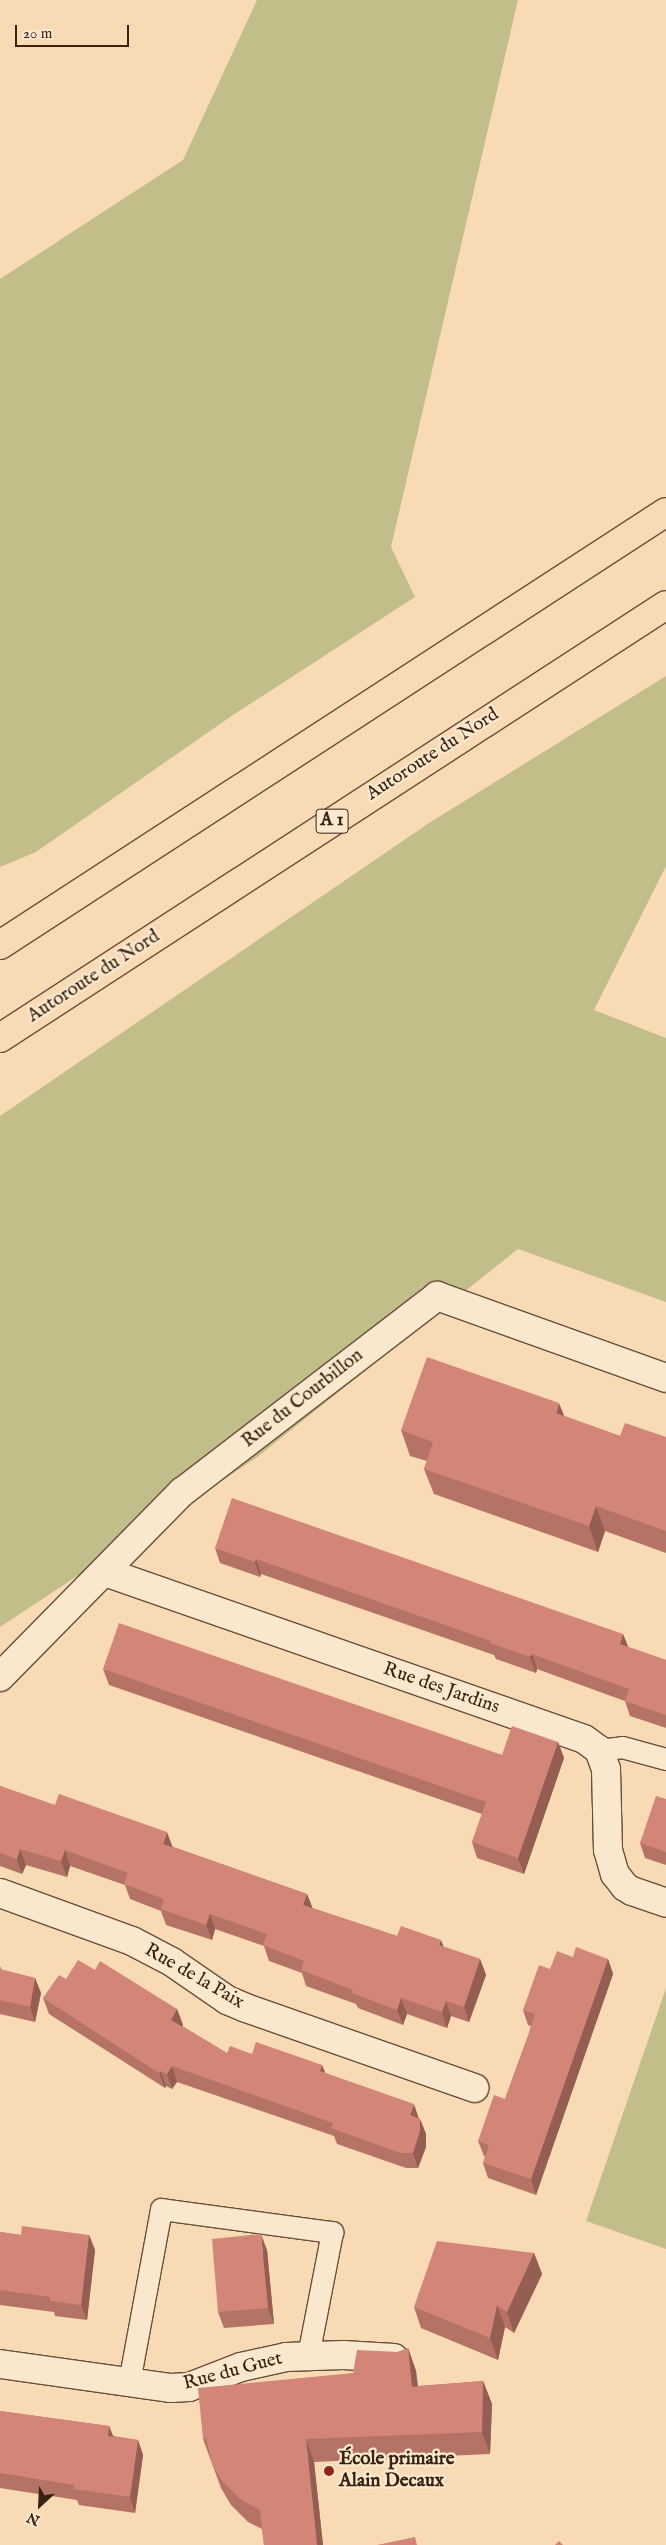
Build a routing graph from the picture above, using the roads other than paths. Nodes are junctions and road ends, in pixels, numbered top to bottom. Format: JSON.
{"nodes":[{"id":1,"x":666,"y":512,"type":"edge"},
{"id":2,"x":666,"y":605,"type":"edge"},
{"id":3,"x":0,"y":945,"type":"edge"},
{"id":4,"x":0,"y":1038,"type":"edge"},
{"id":5,"x":666,"y":1378,"type":"edge"},
{"id":6,"x":105,"y":1572,"type":"junction"},
{"id":7,"x":0,"y":1677,"type":"edge"},
{"id":8,"x":598,"y":1750,"type":"junction"},
{"id":9,"x":666,"y":1759,"type":"edge"},
{"id":10,"x":0,"y":1893,"type":"edge"},
{"id":11,"x":666,"y":1903,"type":"edge"},
{"id":12,"x":474,"y":2088,"type":"dead end"},
{"id":13,"x":308,"y":2355,"type":"junction"},
{"id":14,"x":406,"y":2359,"type":"edge"},
{"id":15,"x":0,"y":2364,"type":"edge"},
{"id":16,"x":130,"y":2382,"type":"junction"}],
"edges":[{"from":1,"to":3,"type":"highway"},
{"from":2,"to":4,"type":"highway","name":"Autoroute du Nord","number":"A 1"},
{"from":5,"to":6,"type":"street","name":"Rue du Courbillon"},
{"from":6,"to":7,"type":"street","name":"Rue du Courbillon"},
{"from":6,"to":8,"type":"street","name":"Rue des Jardins"},
{"from":8,"to":9,"type":"lane"},
{"from":8,"to":11,"type":"street"},
{"from":10,"to":12,"type":"street","name":"Rue de la Paix"},
{"from":13,"to":14,"type":"street","name":"Rue du Guet"},
{"from":13,"to":16,"type":"street","name":"Rue du Guet"},
{"from":13,"to":16,"type":"lane"},
{"from":15,"to":16,"type":"street","name":"Rue du Guet"}]}
